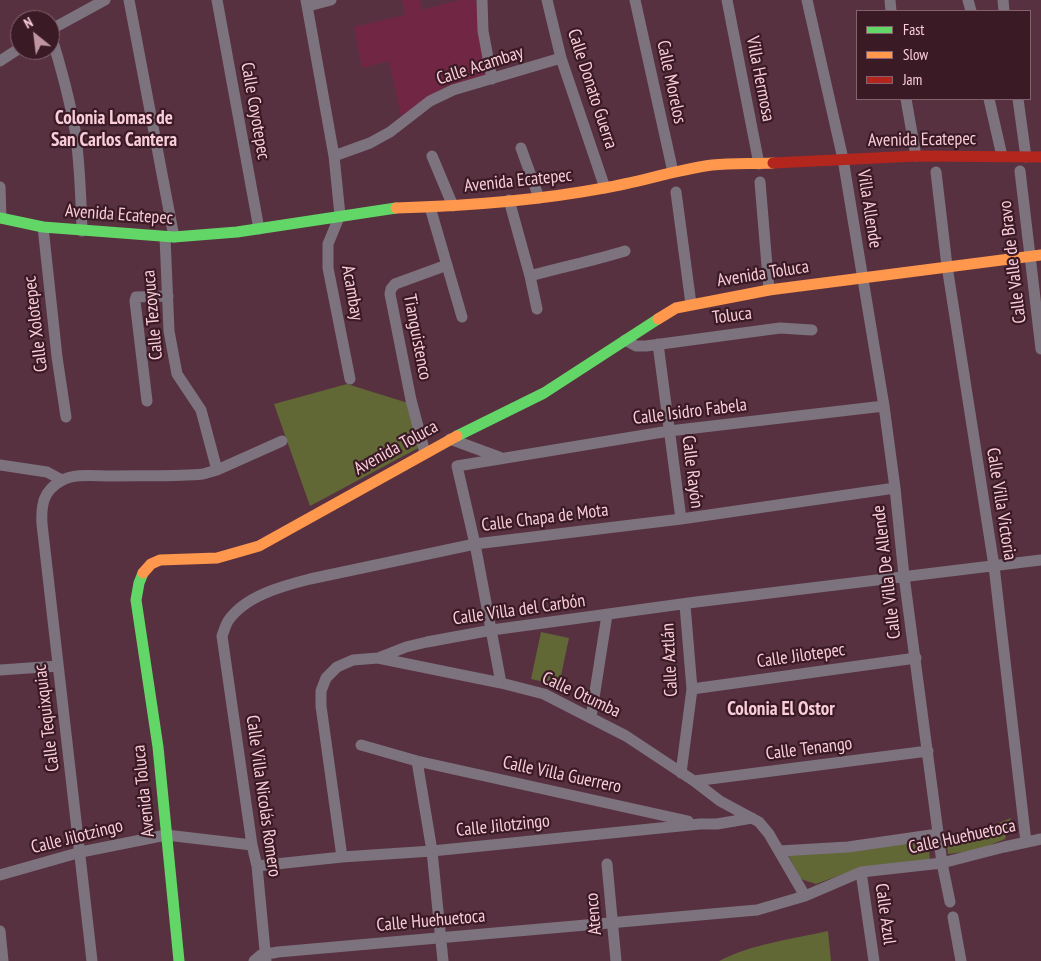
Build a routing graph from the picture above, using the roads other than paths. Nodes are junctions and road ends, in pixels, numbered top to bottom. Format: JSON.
{"nodes":[{"id":1,"x":105,"y":0,"type":"edge"},
{"id":2,"x":129,"y":0,"type":"edge"},
{"id":3,"x":217,"y":0,"type":"edge"},
{"id":4,"x":331,"y":0,"type":"edge"},
{"id":5,"x":482,"y":0,"type":"edge"},
{"id":6,"x":547,"y":0,"type":"edge"},
{"id":7,"x":635,"y":0,"type":"edge"},
{"id":8,"x":727,"y":0,"type":"edge"},
{"id":9,"x":807,"y":0,"type":"edge"},
{"id":10,"x":307,"y":3,"type":"edge"},
{"id":11,"x":60,"y":25,"type":"edge"},
{"id":12,"x":561,"y":58,"type":"junction"},
{"id":13,"x":58,"y":60,"type":"edge"},
{"id":14,"x":492,"y":79,"type":"junction"},
{"id":15,"x":906,"y":100,"type":"edge"},
{"id":16,"x":989,"y":100,"type":"edge"},
{"id":17,"x":1018,"y":100,"type":"edge"},
{"id":18,"x":521,"y":148,"type":"dead end"},
{"id":19,"x":334,"y":156,"type":"junction"},
{"id":20,"x":432,"y":156,"type":"dead end"},
{"id":21,"x":916,"y":156,"type":"junction"},
{"id":22,"x":1002,"y":156,"type":"junction"},
{"id":23,"x":1026,"y":157,"type":"junction"},
{"id":24,"x":1041,"y":157,"type":"edge"},
{"id":25,"x":843,"y":159,"type":"junction"},
{"id":26,"x":759,"y":164,"type":"junction"},
{"id":27,"x":1020,"y":171,"type":"dead end"},
{"id":28,"x":673,"y":172,"type":"junction"},
{"id":29,"x":936,"y":172,"type":"dead end"},
{"id":30,"x":760,"y":182,"type":"dead end"},
{"id":31,"x":0,"y":187,"type":"edge"},
{"id":32,"x":605,"y":188,"type":"junction"},
{"id":33,"x":676,"y":192,"type":"dead end"},
{"id":34,"x":539,"y":198,"type":"junction"},
{"id":35,"x":509,"y":200,"type":"junction"},
{"id":36,"x":453,"y":206,"type":"junction"},
{"id":37,"x":430,"y":207,"type":"junction"},
{"id":38,"x":340,"y":215,"type":"junction"},
{"id":39,"x":1,"y":218,"type":"edge"},
{"id":40,"x":43,"y":227,"type":"junction"},
{"id":41,"x":259,"y":229,"type":"junction"},
{"id":42,"x":82,"y":231,"type":"junction"},
{"id":43,"x":169,"y":237,"type":"junction"},
{"id":44,"x":624,"y":251,"type":"dead end"},
{"id":45,"x":1035,"y":256,"type":"edge"},
{"id":46,"x":447,"y":265,"type":"junction"},
{"id":47,"x":947,"y":266,"type":"junction"},
{"id":48,"x":530,"y":276,"type":"junction"},
{"id":49,"x":862,"y":278,"type":"junction"},
{"id":50,"x":769,"y":290,"type":"junction"},
{"id":51,"x":168,"y":296,"type":"junction"},
{"id":52,"x":691,"y":304,"type":"junction"},
{"id":53,"x":537,"y":309,"type":"dead end"},
{"id":54,"x":462,"y":317,"type":"dead end"},
{"id":55,"x":812,"y":330,"type":"dead end"},
{"id":56,"x":625,"y":340,"type":"junction"},
{"id":57,"x":658,"y":344,"type":"junction"},
{"id":58,"x":1041,"y":349,"type":"edge"},
{"id":59,"x":350,"y":379,"type":"dead end"},
{"id":60,"x":148,"y":402,"type":"dead end"},
{"id":61,"x":884,"y":406,"type":"junction"},
{"id":62,"x":66,"y":417,"type":"dead end"},
{"id":63,"x":669,"y":431,"type":"junction"},
{"id":64,"x":450,"y":439,"type":"junction"},
{"id":65,"x":282,"y":441,"type":"dead end"},
{"id":66,"x":425,"y":453,"type":"junction"},
{"id":67,"x":501,"y":458,"type":"junction"},
{"id":68,"x":0,"y":465,"type":"edge"},
{"id":69,"x":218,"y":470,"type":"junction"},
{"id":70,"x":62,"y":480,"type":"junction"},
{"id":71,"x":895,"y":488,"type":"junction"},
{"id":72,"x":681,"y":519,"type":"junction"},
{"id":73,"x":475,"y":544,"type":"junction"},
{"id":74,"x":1041,"y":560,"type":"edge"},
{"id":75,"x":994,"y":566,"type":"junction"},
{"id":76,"x":904,"y":576,"type":"junction"},
{"id":77,"x":685,"y":604,"type":"junction"},
{"id":78,"x":607,"y":615,"type":"junction"},
{"id":79,"x":492,"y":630,"type":"junction"},
{"id":80,"x":222,"y":636,"type":"joint"},
{"id":81,"x":378,"y":658,"type":"junction"},
{"id":82,"x":916,"y":658,"type":"junction"},
{"id":83,"x":58,"y":666,"type":"junction"},
{"id":84,"x":0,"y":670,"type":"edge"},
{"id":85,"x":501,"y":683,"type":"junction"},
{"id":86,"x":692,"y":688,"type":"junction"},
{"id":87,"x":591,"y":717,"type":"junction"},
{"id":88,"x":361,"y":745,"type":"dead end"},
{"id":89,"x":928,"y":751,"type":"junction"},
{"id":90,"x":417,"y":761,"type":"junction"},
{"id":91,"x":682,"y":773,"type":"junction"},
{"id":92,"x":694,"y":781,"type":"junction"},
{"id":93,"x":720,"y":801,"type":"junction"},
{"id":94,"x":752,"y":818,"type":"junction"},
{"id":95,"x":700,"y":824,"type":"junction"},
{"id":96,"x":717,"y":824,"type":"junction"},
{"id":97,"x":938,"y":834,"type":"junction"},
{"id":98,"x":166,"y":835,"type":"junction"},
{"id":99,"x":1026,"y":842,"type":"junction"},
{"id":100,"x":1040,"y":842,"type":"edge"},
{"id":101,"x":252,"y":845,"type":"junction"},
{"id":102,"x":432,"y":851,"type":"junction"},
{"id":103,"x":779,"y":851,"type":"junction"},
{"id":104,"x":81,"y":852,"type":"junction"},
{"id":105,"x":342,"y":857,"type":"junction"},
{"id":106,"x":942,"y":863,"type":"junction"},
{"id":107,"x":607,"y":864,"type":"dead end"},
{"id":108,"x":257,"y":866,"type":"junction"},
{"id":109,"x":861,"y":872,"type":"junction"},
{"id":110,"x":0,"y":875,"type":"edge"},
{"id":111,"x":805,"y":896,"type":"junction"},
{"id":112,"x":950,"y":902,"type":"dead end"},
{"id":113,"x":953,"y":917,"type":"dead end"},
{"id":114,"x":612,"y":922,"type":"junction"},
{"id":115,"x":0,"y":931,"type":"edge"},
{"id":116,"x":441,"y":938,"type":"junction"},
{"id":117,"x":2,"y":957,"type":"edge"},
{"id":118,"x":266,"y":957,"type":"edge"},
{"id":119,"x":92,"y":961,"type":"edge"},
{"id":120,"x":179,"y":961,"type":"edge"},
{"id":121,"x":254,"y":961,"type":"edge"},
{"id":122,"x":442,"y":961,"type":"edge"},
{"id":123,"x":616,"y":961,"type":"edge"},
{"id":124,"x":874,"y":961,"type":"edge"},
{"id":125,"x":961,"y":961,"type":"edge"}],
"edges":[{"from":1,"to":11,"type":"street"},
{"from":2,"to":43,"type":"street","name":"Calle Tezoyuca"},
{"from":3,"to":41,"type":"street","name":"Calle Coyotepec"},
{"from":4,"to":10,"type":"street"},
{"from":5,"to":14,"type":"street"},
{"from":6,"to":12,"type":"street","name":"Calle Donato Guerra"},
{"from":7,"to":28,"type":"street","name":"Calle Morelos"},
{"from":8,"to":26,"type":"street","name":"Villa Hermosa"},
{"from":9,"to":25,"type":"street","name":"Villa Allende"},
{"from":10,"to":19,"type":"street"},
{"from":12,"to":14,"type":"street","name":"Calle Acambay"},
{"from":12,"to":32,"type":"street","name":"Calle Donato Guerra"},
{"from":13,"to":42,"type":"street"},
{"from":14,"to":19,"type":"street","name":"Calle Acambay"},
{"from":15,"to":21,"type":"street"},
{"from":16,"to":22,"type":"street"},
{"from":17,"to":23,"type":"street"},
{"from":18,"to":34,"type":"street"},
{"from":19,"to":38,"type":"street"},
{"from":20,"to":36,"type":"street"},
{"from":21,"to":22,"type":"street","name":"Avenida Ecatepec"},
{"from":21,"to":25,"type":"street","name":"Avenida Ecatepec"},
{"from":22,"to":23,"type":"street","name":"Avenida Ecatepec"},
{"from":23,"to":24,"type":"street","name":"Avenida Ecatepec"},
{"from":25,"to":26,"type":"street","name":"Avenida Ecatepec"},
{"from":25,"to":49,"type":"street","name":"Villa Allende"},
{"from":26,"to":28,"type":"street","name":"Avenida Ecatepec"},
{"from":27,"to":45,"type":"street","name":"Calle Valle de Bravo"},
{"from":28,"to":32,"type":"street","name":"Avenida Ecatepec"},
{"from":29,"to":47,"type":"street","name":"Calle Villa Victoria"},
{"from":30,"to":50,"type":"street"},
{"from":31,"to":39,"type":"street"},
{"from":32,"to":34,"type":"street","name":"Avenida Ecatepec"},
{"from":33,"to":52,"type":"street"},
{"from":34,"to":35,"type":"street","name":"Avenida Ecatepec"},
{"from":35,"to":36,"type":"street","name":"Avenida Ecatepec"},
{"from":35,"to":48,"type":"street"},
{"from":36,"to":37,"type":"street","name":"Avenida Ecatepec"},
{"from":37,"to":38,"type":"street","name":"Avenida Ecatepec"},
{"from":37,"to":46,"type":"street"},
{"from":38,"to":41,"type":"street","name":"Avenida Ecatepec"},
{"from":38,"to":59,"type":"street","name":"Acambay"},
{"from":39,"to":40,"type":"street","name":"Avenida Ecatepec"},
{"from":40,"to":42,"type":"street","name":"Avenida Ecatepec"},
{"from":40,"to":62,"type":"street","name":"Calle Xolotepec"},
{"from":41,"to":43,"type":"street","name":"Avenida Ecatepec"},
{"from":42,"to":43,"type":"street","name":"Avenida Ecatepec"},
{"from":43,"to":51,"type":"street","name":"Calle Tezoyuca"},
{"from":44,"to":48,"type":"street"},
{"from":45,"to":47,"type":"street","name":"Avenida Toluca"},
{"from":45,"to":58,"type":"street","name":"Calle Valle de Bravo"},
{"from":46,"to":54,"type":"street"},
{"from":46,"to":66,"type":"street","name":"Tianguistenco"},
{"from":47,"to":49,"type":"street","name":"Avenida Toluca"},
{"from":47,"to":75,"type":"street","name":"Calle Villa Victoria"},
{"from":48,"to":53,"type":"street"},
{"from":49,"to":50,"type":"street","name":"Avenida Toluca"},
{"from":49,"to":61,"type":"street","name":"Calle Villa De Allende"},
{"from":50,"to":52,"type":"street","name":"Avenida Toluca"},
{"from":51,"to":60,"type":"street"},
{"from":51,"to":69,"type":"street","name":"Calle Tezoyuca"},
{"from":52,"to":56,"type":"street","name":"Avenida Toluca"},
{"from":55,"to":57,"type":"street","name":"Toluca"},
{"from":56,"to":57,"type":"street"},
{"from":56,"to":64,"type":"street","name":"Avenida Toluca"},
{"from":57,"to":63,"type":"street","name":"Calle Rayón"},
{"from":61,"to":63,"type":"street","name":"Calle Isidro Fabela"},
{"from":61,"to":71,"type":"street","name":"Calle Villa De Allende"},
{"from":63,"to":67,"type":"street","name":"Calle Isidro Fabela"},
{"from":63,"to":72,"type":"street","name":"Calle Rayón"},
{"from":64,"to":66,"type":"street","name":"Avenida Toluca"},
{"from":64,"to":67,"type":"street","name":"Calle Isidro Fabela"},
{"from":65,"to":69,"type":"street"},
{"from":66,"to":98,"type":"street","name":"Avenida Toluca"},
{"from":67,"to":73,"type":"street","name":"Calle Isidro Fabela"},
{"from":68,"to":70,"type":"street"},
{"from":69,"to":70,"type":"street"},
{"from":70,"to":83,"type":"street","name":"Calle Tequixquiac"},
{"from":71,"to":72,"type":"street","name":"Calle Chapa de Mota"},
{"from":71,"to":76,"type":"street","name":"Calle Villa De Allende"},
{"from":72,"to":73,"type":"street","name":"Calle Chapa de Mota"},
{"from":73,"to":79,"type":"street"},
{"from":73,"to":80,"type":"street","name":"Calle Chapa de Mota"},
{"from":74,"to":75,"type":"street","name":"Calle Villa del Carbón"},
{"from":75,"to":76,"type":"street","name":"Calle Villa del Carbón"},
{"from":75,"to":99,"type":"street","name":"Calle Villa Victoria"},
{"from":76,"to":77,"type":"street","name":"Calle Villa del Carbón"},
{"from":76,"to":82,"type":"street","name":"Calle Villa De Allende"},
{"from":77,"to":78,"type":"street","name":"Calle Villa del Carbón"},
{"from":77,"to":86,"type":"street","name":"Calle Aztlán"},
{"from":78,"to":79,"type":"street","name":"Calle Villa del Carbón"},
{"from":78,"to":87,"type":"street"},
{"from":79,"to":81,"type":"street","name":"Calle Villa del Carbón"},
{"from":79,"to":85,"type":"street"},
{"from":80,"to":101,"type":"street","name":"Calle Villa Nicolás Romero"},
{"from":81,"to":85,"type":"street","name":"Calle Otumba"},
{"from":81,"to":105,"type":"street","name":"Calle Villa del Carbón"},
{"from":82,"to":86,"type":"street","name":"Calle Jilotepec"},
{"from":82,"to":89,"type":"street","name":"Calle Villa De Allende"},
{"from":83,"to":84,"type":"street"},
{"from":83,"to":104,"type":"street","name":"Calle Tequixquiac"},
{"from":85,"to":87,"type":"street","name":"Calle Otumba"},
{"from":86,"to":91,"type":"street","name":"Calle Aztlán"},
{"from":87,"to":91,"type":"street","name":"Calle Otumba"},
{"from":88,"to":90,"type":"street","name":"Calle Villa Guerrero"},
{"from":89,"to":92,"type":"street","name":"Calle Tenango"},
{"from":89,"to":97,"type":"street","name":"Calle Villa De Allende"},
{"from":90,"to":95,"type":"street","name":"Calle Villa Guerrero"},
{"from":90,"to":102,"type":"street"},
{"from":91,"to":92,"type":"street","name":"Calle Otumba"},
{"from":92,"to":93,"type":"street","name":"Calle Otumba"},
{"from":93,"to":94,"type":"street","name":"Calle Otumba"},
{"from":93,"to":96,"type":"street"},
{"from":94,"to":96,"type":"street","name":"Calle Jilotzingo"},
{"from":94,"to":103,"type":"street","name":"Calle Otumba"},
{"from":95,"to":96,"type":"street","name":"Calle Jilotzingo"},
{"from":95,"to":102,"type":"street","name":"Calle Jilotzingo"},
{"from":97,"to":103,"type":"street"},
{"from":97,"to":106,"type":"street","name":"Calle Villa De Allende"},
{"from":98,"to":101,"type":"street","name":"Calle Jilotzingo"},
{"from":98,"to":104,"type":"street","name":"Calle Jilotzingo"},
{"from":98,"to":120,"type":"street","name":"Avenida Toluca"},
{"from":99,"to":100,"type":"street","name":"Calle Huehuetoca"},
{"from":99,"to":106,"type":"street","name":"Calle Huehuetoca"},
{"from":101,"to":108,"type":"street","name":"Calle Villa Nicolás Romero"},
{"from":102,"to":105,"type":"street","name":"Calle Jilotzingo"},
{"from":102,"to":116,"type":"street"},
{"from":103,"to":111,"type":"street","name":"Calle Otumba"},
{"from":104,"to":110,"type":"street","name":"Calle Jilotzingo"},
{"from":104,"to":119,"type":"street","name":"Calle Tequixquiac"},
{"from":105,"to":108,"type":"street","name":"Calle Jilotzingo"},
{"from":106,"to":109,"type":"street","name":"Calle Huehuetoca"},
{"from":106,"to":112,"type":"street","name":"Calle Villa De Allende"},
{"from":107,"to":114,"type":"street","name":"Atenco"},
{"from":108,"to":118,"type":"street","name":"Calle Villa Nicolás Romero"},
{"from":109,"to":111,"type":"street","name":"Calle Huehuetoca"},
{"from":109,"to":124,"type":"street","name":"Calle Azul"},
{"from":111,"to":114,"type":"street","name":"Calle Huehuetoca"},
{"from":113,"to":125,"type":"street"},
{"from":114,"to":116,"type":"street","name":"Calle Huehuetoca"},
{"from":114,"to":123,"type":"street","name":"Atenco"},
{"from":115,"to":117,"type":"street"},
{"from":116,"to":118,"type":"street","name":"Calle Huehuetoca"},
{"from":116,"to":122,"type":"street"},
{"from":118,"to":121,"type":"street","name":"Calle Huehuetoca"}]}
